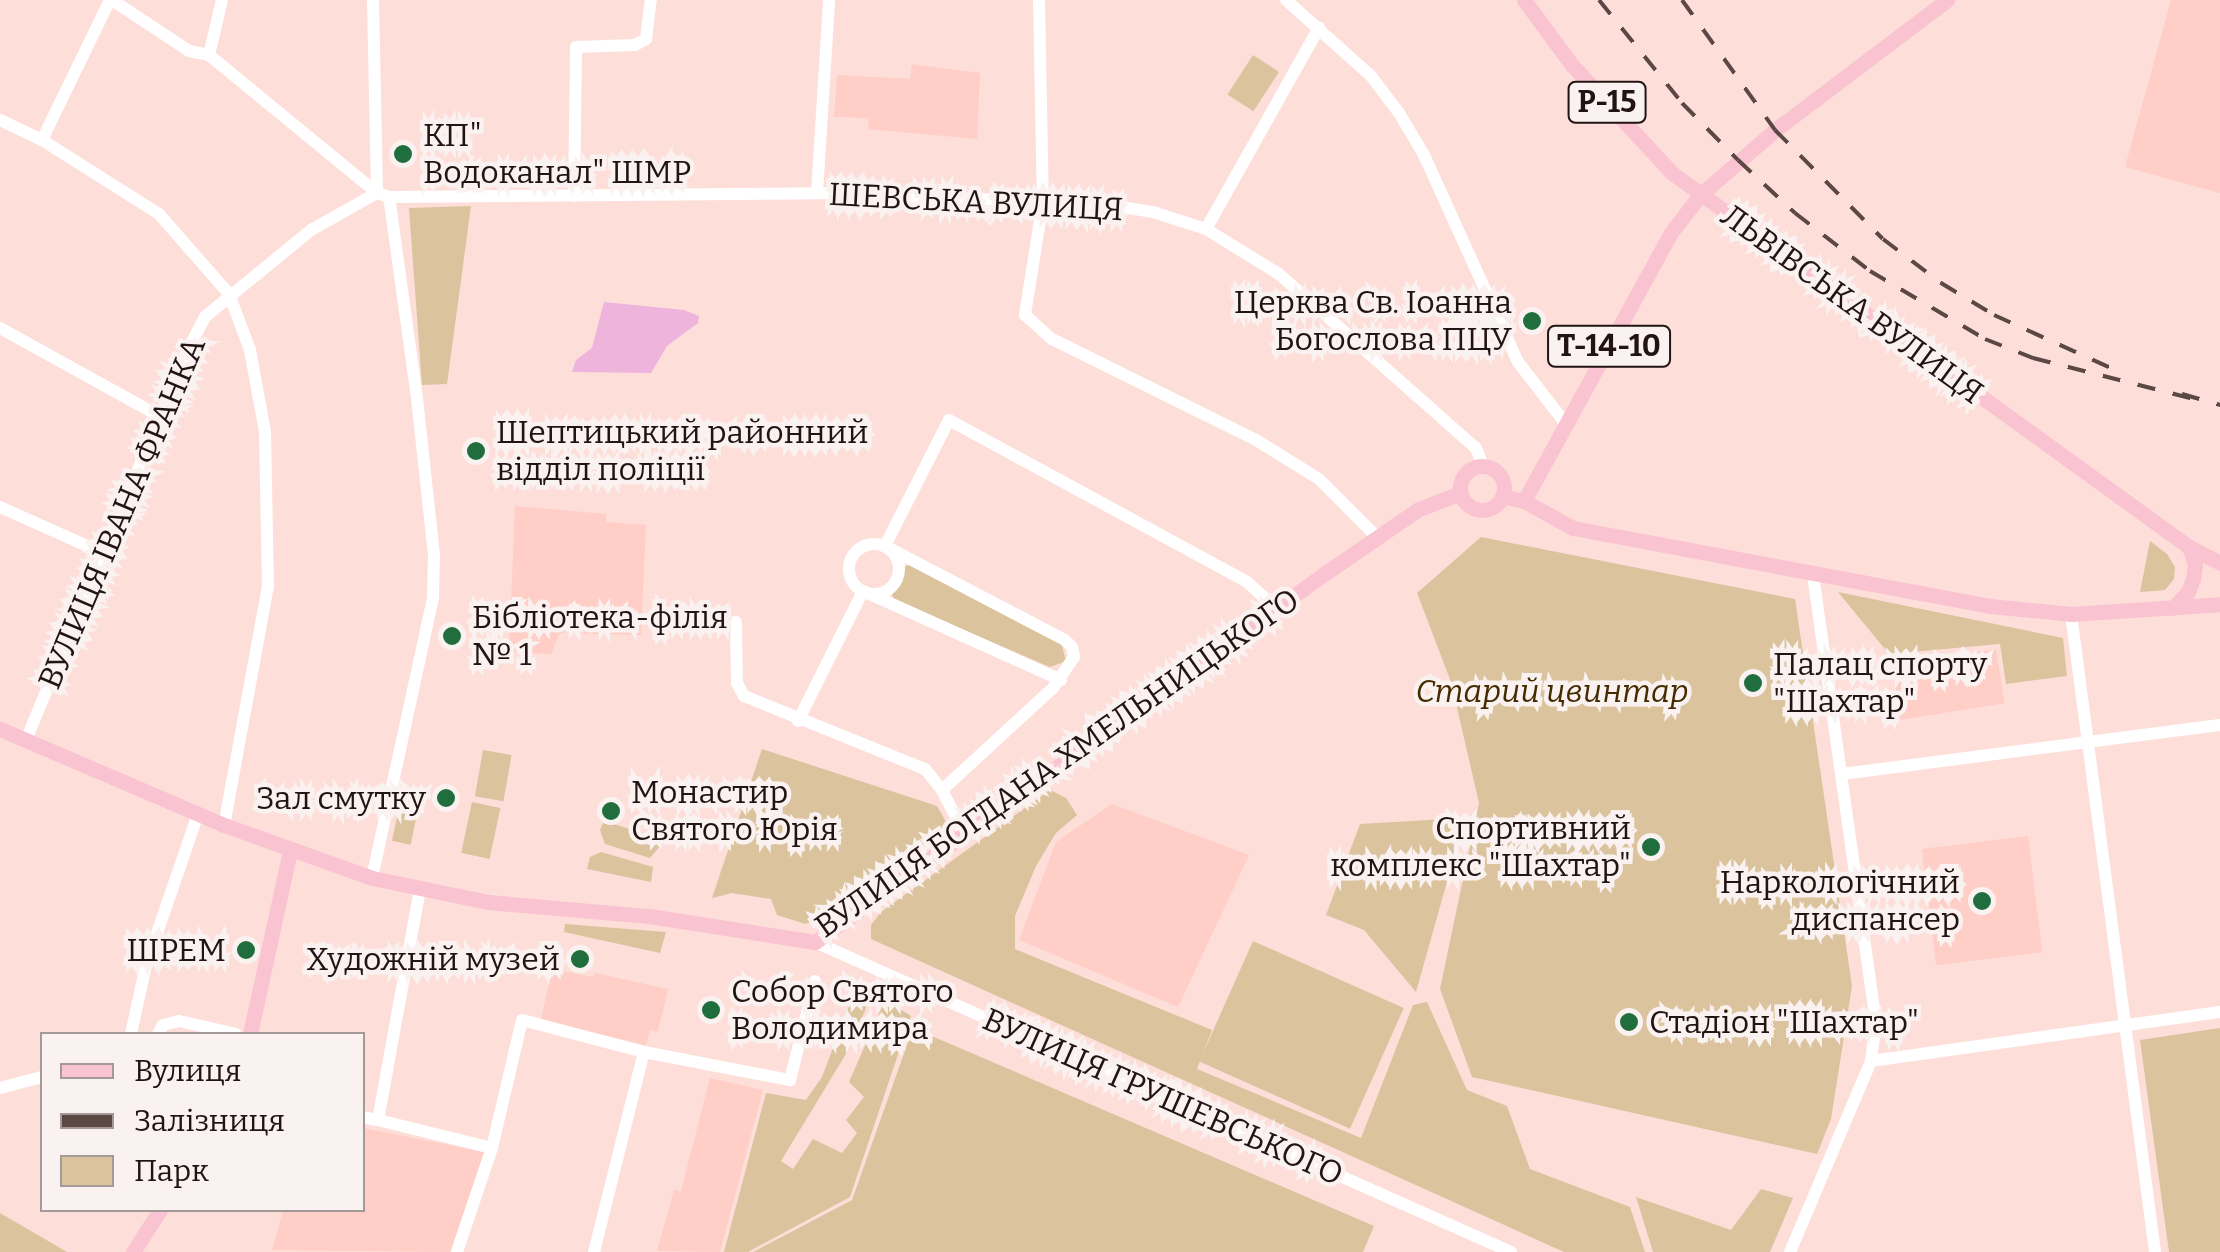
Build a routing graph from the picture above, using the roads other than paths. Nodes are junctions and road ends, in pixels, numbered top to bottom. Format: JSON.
{"nodes":[{"id":1,"x":111,"y":0,"type":"edge"},
{"id":2,"x":222,"y":0,"type":"edge"},
{"id":3,"x":373,"y":0,"type":"edge"},
{"id":4,"x":651,"y":0,"type":"edge"},
{"id":5,"x":829,"y":0,"type":"edge"},
{"id":6,"x":1040,"y":0,"type":"edge"},
{"id":7,"x":1286,"y":0,"type":"edge"},
{"id":8,"x":1524,"y":0,"type":"edge"},
{"id":9,"x":1947,"y":0,"type":"edge"},
{"id":10,"x":1319,"y":28,"type":"junction"},
{"id":11,"x":209,"y":54,"type":"junction"},
{"id":12,"x":0,"y":120,"type":"edge"},
{"id":13,"x":42,"y":140,"type":"junction"},
{"id":14,"x":817,"y":193,"type":"junction"},
{"id":15,"x":383,"y":194,"type":"junction"},
{"id":16,"x":1700,"y":195,"type":"junction"},
{"id":17,"x":574,"y":196,"type":"junction"},
{"id":18,"x":1043,"y":202,"type":"junction"},
{"id":19,"x":1206,"y":230,"type":"junction"},
{"id":20,"x":229,"y":294,"type":"junction"},
{"id":21,"x":0,"y":328,"type":"edge"},
{"id":22,"x":163,"y":418,"type":"junction"},
{"id":23,"x":1566,"y":424,"type":"junction"},
{"id":24,"x":1484,"y":466,"type":"junction"},
{"id":25,"x":1460,"y":493,"type":"junction"},
{"id":26,"x":1502,"y":496,"type":"junction"},
{"id":27,"x":1524,"y":501,"type":"junction"},
{"id":28,"x":0,"y":506,"type":"edge"},
{"id":29,"x":1378,"y":538,"type":"junction"},
{"id":30,"x":885,"y":546,"type":"junction"},
{"id":31,"x":2189,"y":547,"type":"junction"},
{"id":32,"x":104,"y":553,"type":"junction"},
{"id":33,"x":2220,"y":564,"type":"edge"},
{"id":34,"x":1814,"y":572,"type":"junction"},
{"id":35,"x":863,"y":591,"type":"junction"},
{"id":36,"x":2220,"y":604,"type":"edge"},
{"id":37,"x":1277,"y":608,"type":"junction"},
{"id":38,"x":2173,"y":608,"type":"junction"},
{"id":39,"x":2071,"y":614,"type":"junction"},
{"id":40,"x":736,"y":622,"type":"dead end"},
{"id":41,"x":1061,"y":680,"type":"junction"},
{"id":42,"x":798,"y":722,"type":"junction"},
{"id":43,"x":2220,"y":725,"type":"edge"},
{"id":44,"x":0,"y":728,"type":"edge"},
{"id":45,"x":26,"y":740,"type":"junction"},
{"id":46,"x":2088,"y":742,"type":"junction"},
{"id":47,"x":1842,"y":774,"type":"junction"},
{"id":48,"x":942,"y":790,"type":"junction"},
{"id":49,"x":198,"y":814,"type":"junction"},
{"id":50,"x":224,"y":825,"type":"junction"},
{"id":51,"x":965,"y":835,"type":"junction"},
{"id":52,"x":290,"y":851,"type":"junction"},
{"id":53,"x":372,"y":878,"type":"junction"},
{"id":54,"x":420,"y":890,"type":"junction"},
{"id":55,"x":815,"y":942,"type":"junction"},
{"id":56,"x":815,"y":981,"type":"dead end"},
{"id":57,"x":2220,"y":1012,"type":"edge"},
{"id":58,"x":2126,"y":1026,"type":"junction"},
{"id":59,"x":131,"y":1032,"type":"edge"},
{"id":60,"x":159,"y":1032,"type":"edge"},
{"id":61,"x":227,"y":1032,"type":"edge"},
{"id":62,"x":250,"y":1032,"type":"edge"},
{"id":63,"x":644,"y":1052,"type":"junction"},
{"id":64,"x":1871,"y":1061,"type":"junction"},
{"id":65,"x":40,"y":1078,"type":"edge"},
{"id":66,"x":0,"y":1088,"type":"edge"},
{"id":67,"x":365,"y":1118,"type":"edge"},
{"id":68,"x":378,"y":1120,"type":"junction"},
{"id":69,"x":492,"y":1148,"type":"junction"},
{"id":70,"x":159,"y":1212,"type":"edge"},
{"id":71,"x":133,"y":1252,"type":"edge"},
{"id":72,"x":457,"y":1252,"type":"edge"},
{"id":73,"x":594,"y":1252,"type":"edge"},
{"id":74,"x":1511,"y":1252,"type":"edge"},
{"id":75,"x":1790,"y":1252,"type":"edge"},
{"id":76,"x":2155,"y":1252,"type":"edge"}],
"edges":[{"from":1,"to":11,"type":"street"},
{"from":1,"to":13,"type":"street"},
{"from":2,"to":11,"type":"street"},
{"from":3,"to":15,"type":"street"},
{"from":4,"to":17,"type":"street"},
{"from":5,"to":14,"type":"street"},
{"from":6,"to":18,"type":"street"},
{"from":7,"to":10,"type":"street"},
{"from":8,"to":16,"type":"main road","name":"ЛЬВІВСЬКА ВУЛИЦЯ","number":"Р-15"},
{"from":9,"to":16,"type":"main road"},
{"from":10,"to":19,"type":"street"},
{"from":10,"to":23,"type":"street"},
{"from":11,"to":15,"type":"street"},
{"from":12,"to":13,"type":"street"},
{"from":13,"to":20,"type":"street"},
{"from":14,"to":17,"type":"street","name":"ШЕВСЬКА ВУЛИЦЯ"},
{"from":14,"to":18,"type":"street","name":"ШЕВСЬКА ВУЛИЦЯ"},
{"from":15,"to":17,"type":"street","name":"ШЕВСЬКА ВУЛИЦЯ"},
{"from":15,"to":20,"type":"street","name":"ВУЛИЦЯ ІВАНА ФРАНКА"},
{"from":15,"to":53,"type":"street"},
{"from":16,"to":23,"type":"main road","number":"Т-14-10"},
{"from":16,"to":31,"type":"main road","name":"ЛЬВІВСЬКА ВУЛИЦЯ"},
{"from":18,"to":19,"type":"street","name":"ШЕВСЬКА ВУЛИЦЯ"},
{"from":18,"to":29,"type":"street"},
{"from":19,"to":24,"type":"street","name":"ШЕВСЬКА ВУЛИЦЯ"},
{"from":20,"to":22,"type":"street","name":"ВУЛИЦЯ ІВАНА ФРАНКА"},
{"from":20,"to":50,"type":"street"},
{"from":21,"to":22,"type":"street"},
{"from":22,"to":32,"type":"street","name":"ВУЛИЦЯ ІВАНА ФРАНКА"},
{"from":23,"to":27,"type":"main road","number":"Т-14-10"},
{"from":24,"to":25,"type":"main road"},
{"from":24,"to":26,"type":"main road"},
{"from":25,"to":26,"type":"main road"},
{"from":25,"to":29,"type":"main road","name":"ВУЛИЦЯ БОГДАНА ХМЕЛЬНИЦЬКОГО"},
{"from":26,"to":27,"type":"main road"},
{"from":27,"to":34,"type":"main road"},
{"from":28,"to":32,"type":"street"},
{"from":29,"to":37,"type":"main road","name":"ВУЛИЦЯ БОГДАНА ХМЕЛЬНИЦЬКОГО"},
{"from":30,"to":35,"type":"street"},
{"from":30,"to":35,"type":"street"},
{"from":30,"to":37,"type":"street"},
{"from":30,"to":41,"type":"street"},
{"from":31,"to":33,"type":"main road","name":"ЛЬВІВСЬКА ВУЛИЦЯ"},
{"from":31,"to":38,"type":"main road"},
{"from":32,"to":45,"type":"street","name":"ВУЛИЦЯ ІВАНА ФРАНКА"},
{"from":34,"to":39,"type":"main road"},
{"from":34,"to":47,"type":"street"},
{"from":35,"to":41,"type":"street"},
{"from":35,"to":42,"type":"street"},
{"from":36,"to":38,"type":"main road"},
{"from":37,"to":51,"type":"main road","name":"ВУЛИЦЯ БОГДАНА ХМЕЛЬНИЦЬКОГО"},
{"from":38,"to":39,"type":"main road"},
{"from":39,"to":46,"type":"street"},
{"from":40,"to":42,"type":"street"},
{"from":41,"to":48,"type":"street"},
{"from":42,"to":48,"type":"street"},
{"from":43,"to":46,"type":"street"},
{"from":44,"to":45,"type":"main road","name":"ВУЛИЦЯ БОГДАНА ХМЕЛЬНИЦЬКОГО"},
{"from":45,"to":49,"type":"main road","name":"ВУЛИЦЯ БОГДАНА ХМЕЛЬНИЦЬКОГО"},
{"from":46,"to":47,"type":"street"},
{"from":46,"to":58,"type":"street"},
{"from":47,"to":64,"type":"street"},
{"from":48,"to":51,"type":"street"},
{"from":49,"to":50,"type":"main road","name":"ВУЛИЦЯ БОГДАНА ХМЕЛЬНИЦЬКОГО"},
{"from":49,"to":59,"type":"street"},
{"from":50,"to":52,"type":"main road","name":"ВУЛИЦЯ БОГДАНА ХМЕЛЬНИЦЬКОГО"},
{"from":51,"to":55,"type":"main road","name":"ВУЛИЦЯ БОГДАНА ХМЕЛЬНИЦЬКОГО"},
{"from":52,"to":53,"type":"main road","name":"ВУЛИЦЯ БОГДАНА ХМЕЛЬНИЦЬКОГО"},
{"from":52,"to":62,"type":"main road"},
{"from":53,"to":54,"type":"main road","name":"ВУЛИЦЯ БОГДАНА ХМЕЛЬНИЦЬКОГО"},
{"from":54,"to":55,"type":"main road","name":"ВУЛИЦЯ БОГДАНА ХМЕЛЬНИЦЬКОГО"},
{"from":54,"to":68,"type":"street"},
{"from":55,"to":74,"type":"street","name":"ВУЛИЦЯ ГРУШЕВСЬКОГО"},
{"from":56,"to":63,"type":"street"},
{"from":57,"to":58,"type":"street"},
{"from":58,"to":64,"type":"street"},
{"from":58,"to":76,"type":"street"},
{"from":60,"to":61,"type":"street"},
{"from":63,"to":69,"type":"street"},
{"from":63,"to":73,"type":"street"},
{"from":64,"to":75,"type":"street"},
{"from":65,"to":66,"type":"street"},
{"from":67,"to":68,"type":"street"},
{"from":68,"to":69,"type":"street"},
{"from":69,"to":72,"type":"street"},
{"from":70,"to":71,"type":"main road"}]}
